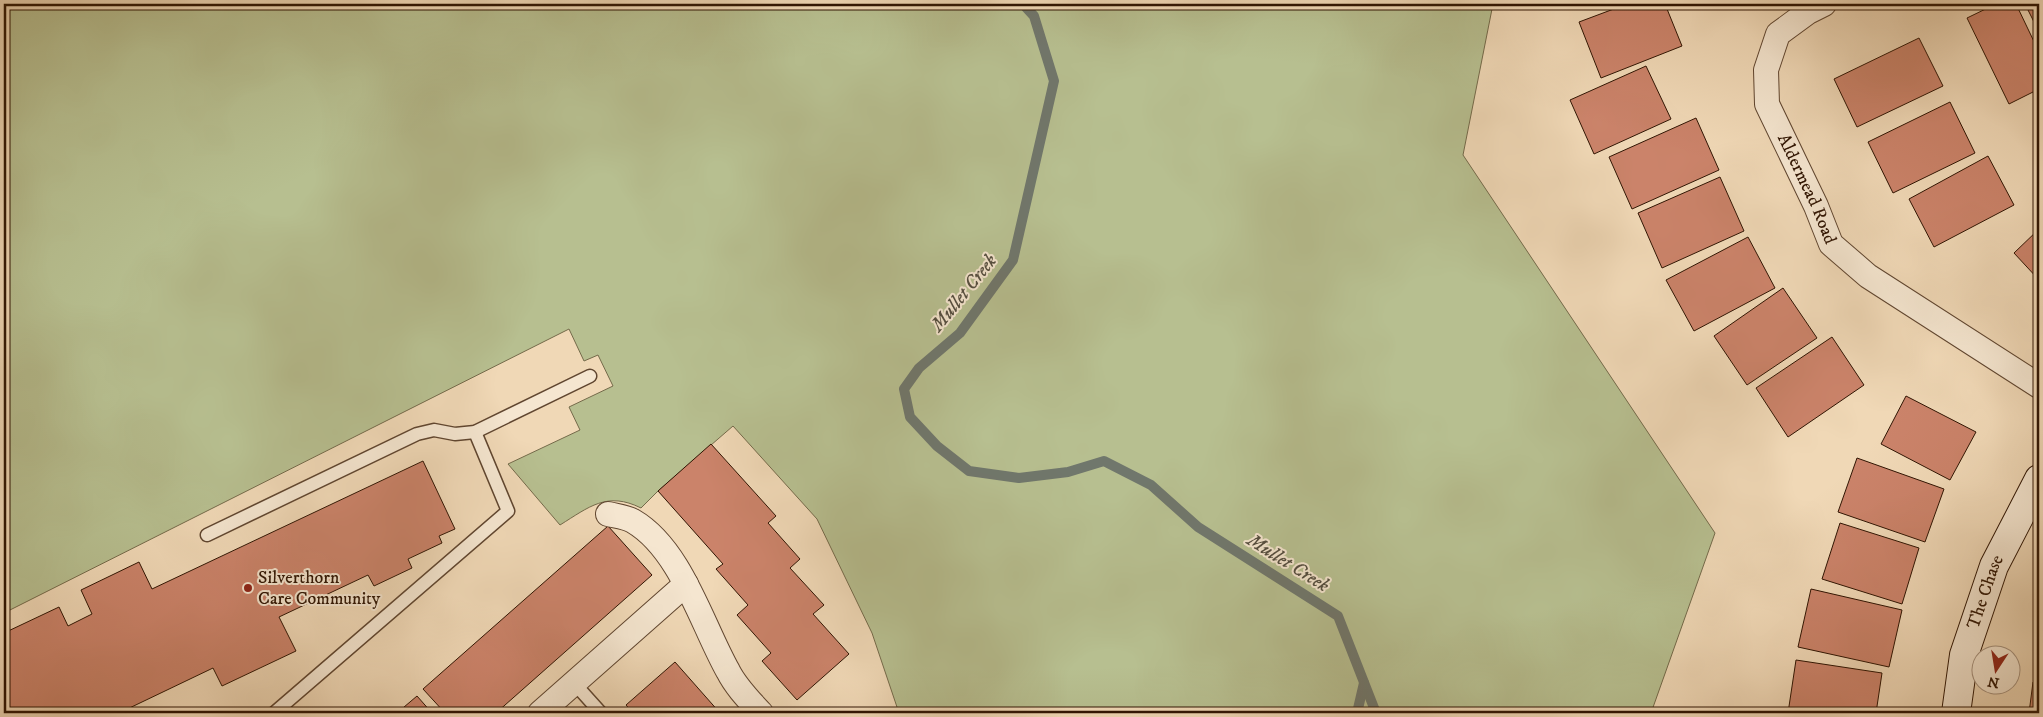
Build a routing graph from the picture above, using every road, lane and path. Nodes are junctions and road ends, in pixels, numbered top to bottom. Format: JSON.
{"nodes":[{"id":1,"x":1824,"y":4,"type":"edge"},
{"id":2,"x":590,"y":376,"type":"dead end"},
{"id":3,"x":2039,"y":386,"type":"edge"},
{"id":4,"x":475,"y":432,"type":"junction"},
{"id":5,"x":2039,"y":479,"type":"edge"},
{"id":6,"x":608,"y":514,"type":"dead end"},
{"id":7,"x":207,"y":535,"type":"dead end"},
{"id":8,"x":686,"y":584,"type":"junction"},
{"id":9,"x":574,"y":683,"type":"junction"},
{"id":10,"x":274,"y":713,"type":"edge"},
{"id":11,"x":540,"y":713,"type":"edge"},
{"id":12,"x":601,"y":713,"type":"edge"},
{"id":13,"x":761,"y":713,"type":"edge"},
{"id":14,"x":1956,"y":713,"type":"edge"}],
"edges":[{"from":1,"to":3,"type":"street","name":"Aldermead Road"},
{"from":2,"to":4,"type":"lane"},
{"from":4,"to":7,"type":"lane"},
{"from":4,"to":10,"type":"lane"},
{"from":5,"to":14,"type":"street","name":"The Chase"},
{"from":6,"to":8,"type":"street"},
{"from":8,"to":9,"type":"street"},
{"from":8,"to":13,"type":"street"},
{"from":9,"to":11,"type":"street"},
{"from":9,"to":12,"type":"lane"}]}
